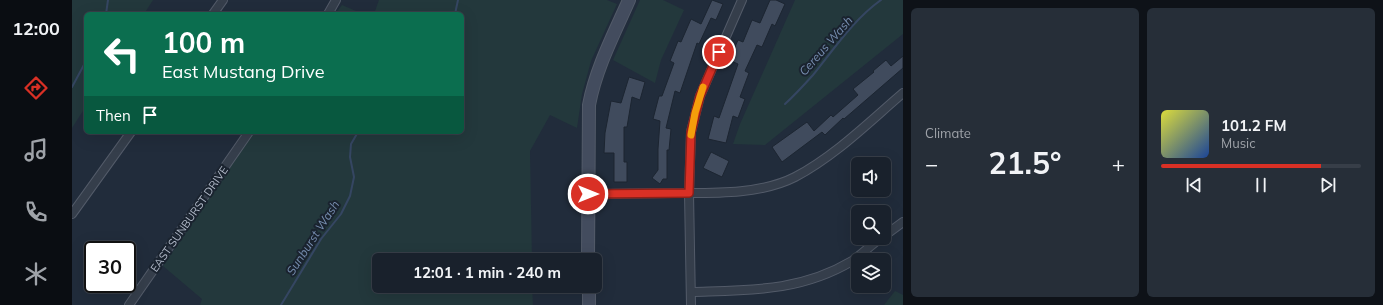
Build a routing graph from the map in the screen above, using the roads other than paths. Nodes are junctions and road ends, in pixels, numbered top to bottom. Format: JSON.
{"nodes":[{"id":1,"x":223,"y":0,"type":"edge"},
{"id":2,"x":336,"y":0,"type":"edge"},
{"id":3,"x":630,"y":0,"type":"edge"},
{"id":4,"x":742,"y":0,"type":"edge"},
{"id":5,"x":214,"y":12,"type":"edge"},
{"id":6,"x":329,"y":12,"type":"edge"},
{"id":7,"x":903,"y":93,"type":"edge"},
{"id":8,"x":130,"y":134,"type":"edge"},
{"id":9,"x":248,"y":134,"type":"edge"},
{"id":10,"x":689,"y":193,"type":"junction"},
{"id":11,"x":588,"y":194,"type":"junction"},
{"id":12,"x":72,"y":214,"type":"edge"},
{"id":13,"x":903,"y":222,"type":"edge"},
{"id":14,"x":891,"y":231,"type":"edge"},
{"id":15,"x":872,"y":245,"type":"edge"},
{"id":16,"x":588,"y":253,"type":"edge"},
{"id":17,"x":691,"y":292,"type":"junction"},
{"id":18,"x":589,"y":293,"type":"edge"},
{"id":19,"x":129,"y":305,"type":"edge"},
{"id":20,"x":589,"y":305,"type":"edge"},
{"id":21,"x":691,"y":305,"type":"edge"}],
"edges":[{"from":1,"to":5,"type":"street"},
{"from":2,"to":6,"type":"street"},
{"from":3,"to":11,"type":"street"},
{"from":4,"to":10,"type":"street"},
{"from":7,"to":10,"type":"street"},
{"from":8,"to":12,"type":"street"},
{"from":9,"to":19,"type":"street","name":"EAST SUNBURST DRIVE"},
{"from":10,"to":11,"type":"street"},
{"from":10,"to":17,"type":"street"},
{"from":11,"to":16,"type":"street"},
{"from":13,"to":14,"type":"street"},
{"from":15,"to":17,"type":"street"},
{"from":17,"to":21,"type":"street"},
{"from":18,"to":20,"type":"street"}]}
